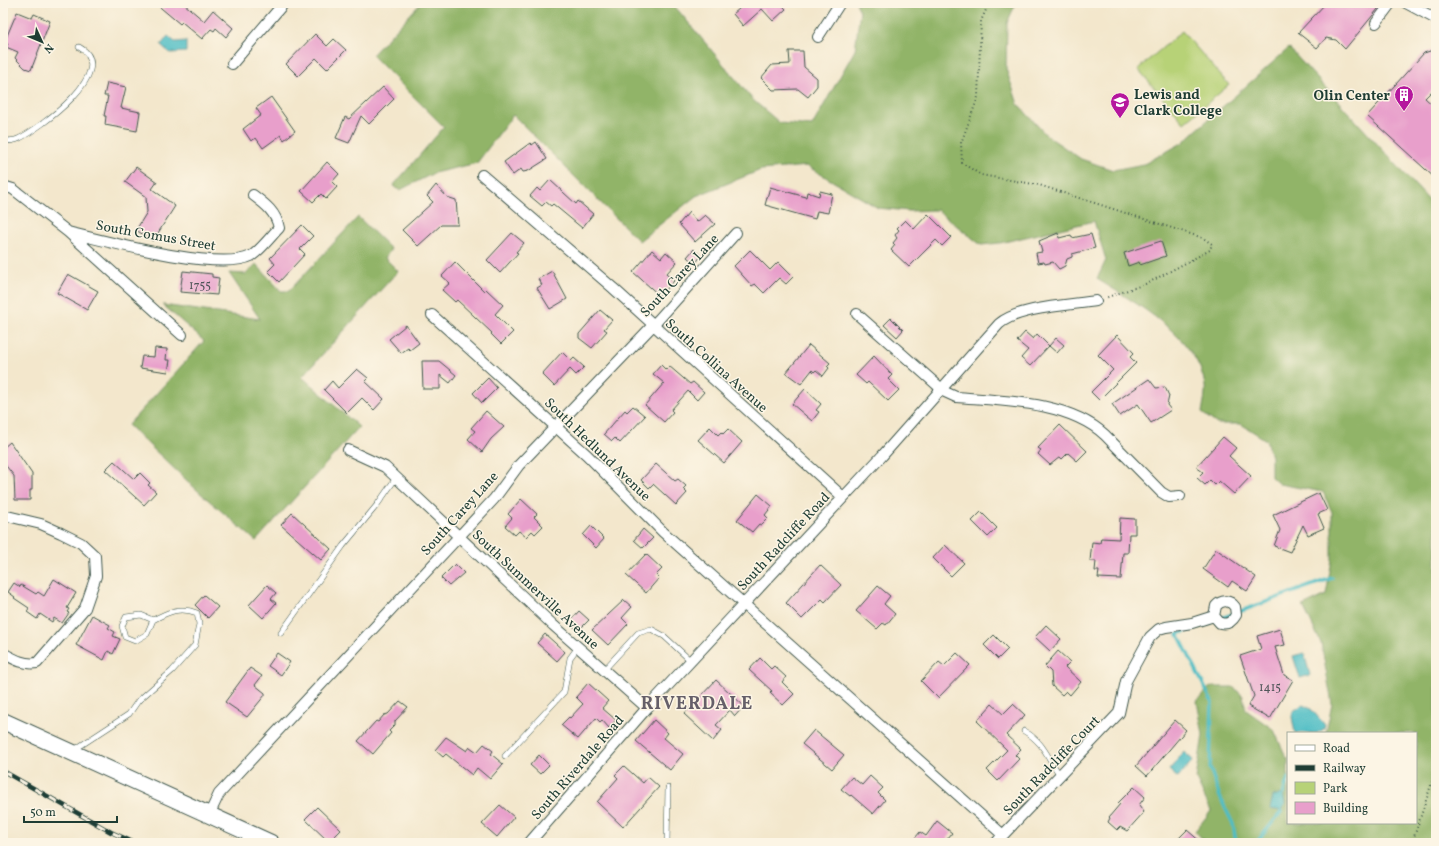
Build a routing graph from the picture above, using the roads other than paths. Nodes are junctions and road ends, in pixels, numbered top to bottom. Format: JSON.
{"nodes":[{"id":1,"x":284,"y":3,"type":"edge"},
{"id":2,"x":840,"y":3,"type":"edge"},
{"id":3,"x":1391,"y":3,"type":"edge"},
{"id":4,"x":1406,"y":3,"type":"edge"},
{"id":5,"x":1436,"y":19,"type":"edge"},
{"id":6,"x":1376,"y":24,"type":"dead end"},
{"id":7,"x":818,"y":37,"type":"dead end"},
{"id":8,"x":79,"y":47,"type":"dead end"},
{"id":9,"x":232,"y":64,"type":"dead end"},
{"id":10,"x":3,"y":141,"type":"edge"},
{"id":11,"x":482,"y":175,"type":"dead end"},
{"id":12,"x":3,"y":186,"type":"edge"},
{"id":13,"x":253,"y":195,"type":"dead end"},
{"id":14,"x":68,"y":232,"type":"junction"},
{"id":15,"x":736,"y":233,"type":"dead end"},
{"id":16,"x":1096,"y":301,"type":"road end"},
{"id":17,"x":857,"y":314,"type":"dead end"},
{"id":18,"x":432,"y":316,"type":"dead end"},
{"id":19,"x":652,"y":325,"type":"junction"},
{"id":20,"x":182,"y":335,"type":"dead end"},
{"id":21,"x":941,"y":389,"type":"junction"},
{"id":22,"x":556,"y":426,"type":"junction"},
{"id":23,"x":348,"y":450,"type":"dead end"},
{"id":24,"x":396,"y":478,"type":"junction"},
{"id":25,"x":1180,"y":496,"type":"dead end"},
{"id":26,"x":843,"y":497,"type":"junction"},
{"id":27,"x":3,"y":515,"type":"edge"},
{"id":28,"x":458,"y":536,"type":"junction"},
{"id":29,"x":744,"y":604,"type":"junction"},
{"id":30,"x":1214,"y":616,"type":"dead end"},
{"id":31,"x":153,"y":620,"type":"junction"},
{"id":32,"x":281,"y":633,"type":"dead end"},
{"id":33,"x":578,"y":647,"type":"junction"},
{"id":34,"x":3,"y":653,"type":"edge"},
{"id":35,"x":691,"y":661,"type":"junction"},
{"id":36,"x":604,"y":670,"type":"junction"},
{"id":37,"x":647,"y":708,"type":"junction"},
{"id":38,"x":3,"y":722,"type":"edge"},
{"id":39,"x":1024,"y":731,"type":"dead end"},
{"id":40,"x":70,"y":752,"type":"junction"},
{"id":41,"x":505,"y":756,"type":"dead end"},
{"id":42,"x":1060,"y":775,"type":"junction"},
{"id":43,"x":668,"y":788,"type":"dead end"},
{"id":44,"x":209,"y":816,"type":"junction"},
{"id":45,"x":1003,"y":835,"type":"junction"},
{"id":46,"x":271,"y":843,"type":"edge"},
{"id":47,"x":529,"y":843,"type":"edge"},
{"id":48,"x":666,"y":843,"type":"edge"},
{"id":49,"x":996,"y":843,"type":"edge"}],
"edges":[{"from":1,"to":9,"type":"street"},
{"from":2,"to":7,"type":"street"},
{"from":3,"to":6,"type":"street"},
{"from":4,"to":5,"type":"street"},
{"from":8,"to":10,"type":"lane"},
{"from":11,"to":19,"type":"street","name":"South Collina Avenue"},
{"from":12,"to":14,"type":"street"},
{"from":13,"to":14,"type":"street","name":"South Comus Street"},
{"from":14,"to":20,"type":"street"},
{"from":15,"to":19,"type":"street","name":"South Carey Lane"},
{"from":16,"to":21,"type":"street","name":"South Radcliffe Road"},
{"from":17,"to":21,"type":"street"},
{"from":18,"to":22,"type":"street","name":"South Hedlund Avenue"},
{"from":19,"to":22,"type":"street","name":"South Carey Lane"},
{"from":19,"to":26,"type":"street","name":"South Collina Avenue"},
{"from":21,"to":25,"type":"street"},
{"from":21,"to":26,"type":"street","name":"South Radcliffe Road"},
{"from":22,"to":28,"type":"street","name":"South Carey Lane"},
{"from":22,"to":29,"type":"street","name":"South Hedlund Avenue"},
{"from":23,"to":24,"type":"street","name":"South Summerville Avenue"},
{"from":24,"to":28,"type":"street","name":"South Summerville Avenue"},
{"from":24,"to":32,"type":"lane"},
{"from":26,"to":29,"type":"street","name":"South Radcliffe Road"},
{"from":27,"to":34,"type":"street"},
{"from":28,"to":33,"type":"street","name":"South Summerville Avenue"},
{"from":28,"to":44,"type":"street","name":"South Carey Lane"},
{"from":29,"to":35,"type":"street","name":"South Riverdale Road"},
{"from":29,"to":45,"type":"street","name":"South Radcliffe Road"},
{"from":30,"to":42,"type":"street","name":"South Radcliffe Court"},
{"from":31,"to":31,"type":"lane"},
{"from":31,"to":40,"type":"lane"},
{"from":33,"to":36,"type":"street","name":"South Summerville Avenue"},
{"from":33,"to":41,"type":"lane"},
{"from":35,"to":36,"type":"lane"},
{"from":35,"to":37,"type":"street","name":"South Riverdale Road"},
{"from":36,"to":37,"type":"street","name":"South Summerville Avenue"},
{"from":37,"to":47,"type":"street","name":"South Riverdale Road"},
{"from":38,"to":40,"type":"main road"},
{"from":39,"to":42,"type":"lane"},
{"from":40,"to":44,"type":"main road"},
{"from":42,"to":45,"type":"street","name":"South Radcliffe Court"},
{"from":43,"to":48,"type":"lane"},
{"from":44,"to":46,"type":"main road"},
{"from":45,"to":49,"type":"street"}]}
